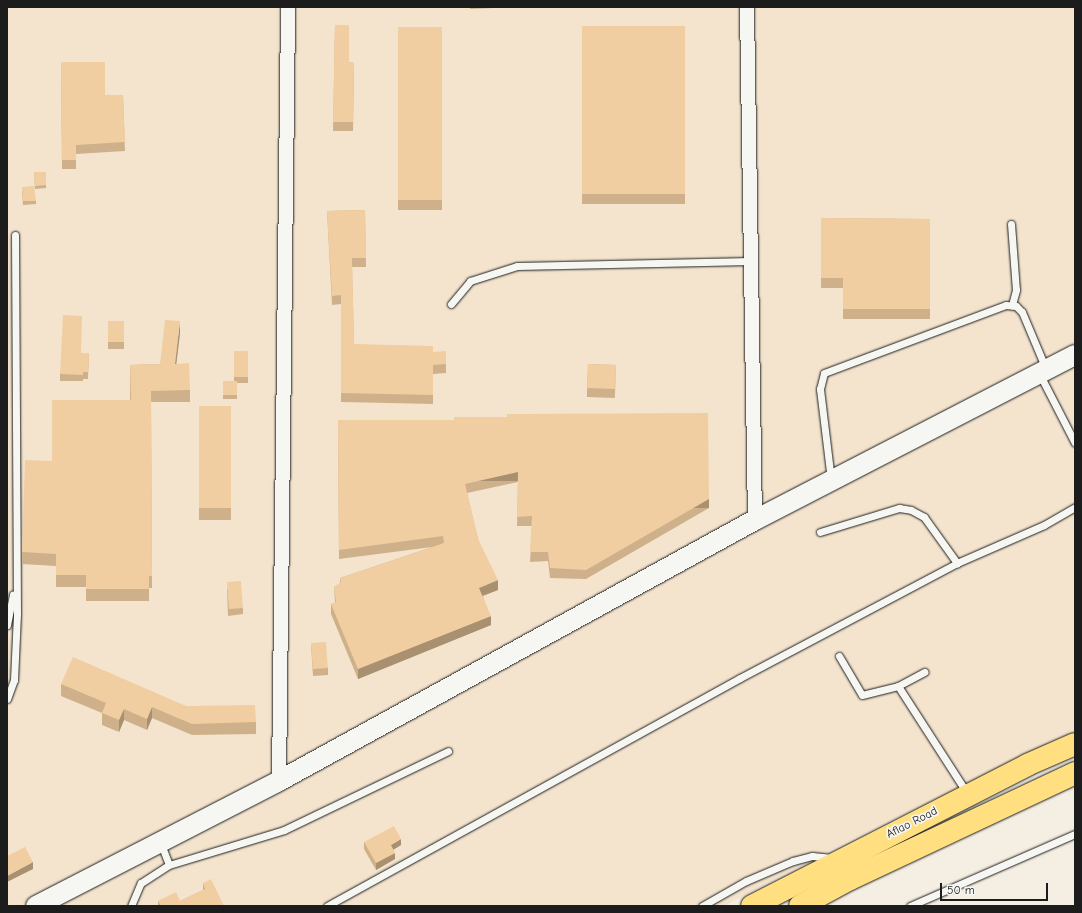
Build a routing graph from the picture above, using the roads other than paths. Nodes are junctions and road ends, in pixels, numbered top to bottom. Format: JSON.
{"nodes":[{"id":1,"x":288,"y":7,"type":"edge"},
{"id":2,"x":747,"y":7,"type":"edge"},
{"id":3,"x":1011,"y":224,"type":"dead end"},
{"id":4,"x":15,"y":235,"type":"dead end"},
{"id":5,"x":751,"y":261,"type":"junction"},
{"id":6,"x":451,"y":304,"type":"dead end"},
{"id":7,"x":1012,"y":305,"type":"junction"},
{"id":8,"x":1075,"y":355,"type":"edge"},
{"id":9,"x":1043,"y":371,"type":"junction"},
{"id":10,"x":1075,"y":443,"type":"edge"},
{"id":11,"x":832,"y":481,"type":"junction"},
{"id":12,"x":1075,"y":507,"type":"edge"},
{"id":13,"x":755,"y":520,"type":"junction"},
{"id":14,"x":820,"y":532,"type":"dead end"},
{"id":15,"x":957,"y":563,"type":"junction"},
{"id":16,"x":16,"y":583,"type":"junction"},
{"id":17,"x":7,"y":625,"type":"edge"},
{"id":18,"x":839,"y":656,"type":"dead end"},
{"id":19,"x":924,"y":672,"type":"dead end"},
{"id":20,"x":898,"y":686,"type":"junction"},
{"id":21,"x":7,"y":699,"type":"edge"},
{"id":22,"x":1075,"y":744,"type":"edge"},
{"id":23,"x":448,"y":751,"type":"dead end"},
{"id":24,"x":1075,"y":773,"type":"edge"},
{"id":25,"x":279,"y":781,"type":"junction"},
{"id":26,"x":968,"y":795,"type":"junction"},
{"id":27,"x":1075,"y":834,"type":"edge"},
{"id":28,"x":161,"y":844,"type":"junction"},
{"id":29,"x":840,"y":859,"type":"junction"},
{"id":30,"x":169,"y":865,"type":"junction"},
{"id":31,"x":36,"y":906,"type":"edge"},
{"id":32,"x":131,"y":906,"type":"edge"},
{"id":33,"x":327,"y":906,"type":"edge"},
{"id":34,"x":702,"y":906,"type":"edge"},
{"id":35,"x":752,"y":906,"type":"edge"},
{"id":36,"x":800,"y":906,"type":"edge"},
{"id":37,"x":910,"y":906,"type":"edge"}],
"edges":[{"from":1,"to":25,"type":"street"},
{"from":2,"to":5,"type":"street"},
{"from":3,"to":7,"type":"lane"},
{"from":4,"to":16,"type":"lane"},
{"from":5,"to":6,"type":"lane"},
{"from":5,"to":13,"type":"street"},
{"from":7,"to":9,"type":"lane"},
{"from":7,"to":11,"type":"lane"},
{"from":8,"to":9,"type":"street"},
{"from":9,"to":10,"type":"lane"},
{"from":9,"to":11,"type":"street"},
{"from":11,"to":13,"type":"street"},
{"from":12,"to":15,"type":"lane"},
{"from":13,"to":25,"type":"street"},
{"from":14,"to":15,"type":"lane"},
{"from":15,"to":33,"type":"lane"},
{"from":16,"to":17,"type":"lane"},
{"from":16,"to":21,"type":"lane"},
{"from":18,"to":20,"type":"lane"},
{"from":19,"to":20,"type":"lane"},
{"from":20,"to":26,"type":"lane"},
{"from":22,"to":26,"type":"highway","name":"Aflao Road"},
{"from":23,"to":30,"type":"lane"},
{"from":24,"to":36,"type":"highway","name":"Aflao Road"},
{"from":25,"to":28,"type":"street"},
{"from":26,"to":29,"type":"highway","name":"Aflao Road"},
{"from":27,"to":37,"type":"lane"},
{"from":28,"to":30,"type":"lane"},
{"from":28,"to":31,"type":"street"},
{"from":29,"to":34,"type":"lane"},
{"from":29,"to":35,"type":"highway","name":"Aflao Road"},
{"from":30,"to":32,"type":"lane"}]}
